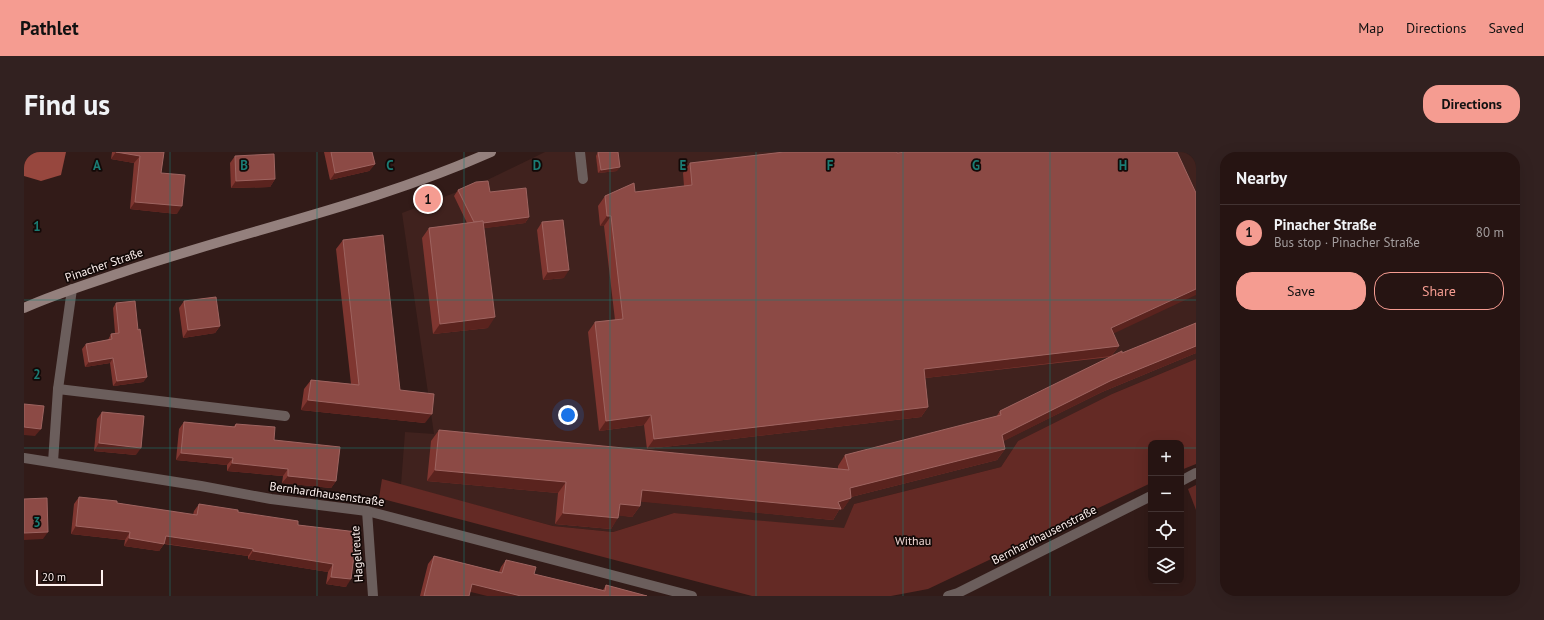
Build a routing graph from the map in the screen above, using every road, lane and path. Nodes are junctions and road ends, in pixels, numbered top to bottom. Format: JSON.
{"nodes":[{"id":1,"x":491,"y":152,"type":"edge"},
{"id":2,"x":580,"y":152,"type":"edge"},
{"id":3,"x":583,"y":179,"type":"dead end"},
{"id":4,"x":72,"y":290,"type":"junction"},
{"id":5,"x":24,"y":308,"type":"edge"},
{"id":6,"x":58,"y":389,"type":"junction"},
{"id":7,"x":285,"y":416,"type":"dead end"},
{"id":8,"x":24,"y":458,"type":"edge"},
{"id":9,"x":53,"y":462,"type":"junction"},
{"id":10,"x":1196,"y":474,"type":"edge"},
{"id":11,"x":1184,"y":480,"type":"edge"},
{"id":12,"x":1148,"y":498,"type":"edge"},
{"id":13,"x":367,"y":511,"type":"junction"},
{"id":14,"x":373,"y":596,"type":"edge"},
{"id":15,"x":692,"y":596,"type":"edge"},
{"id":16,"x":948,"y":596,"type":"edge"}],
"edges":[{"from":1,"to":4,"type":"street","name":"Pinacher Straße"},
{"from":2,"to":3,"type":"street"},
{"from":4,"to":5,"type":"street","name":"Pinacher Straße"},
{"from":4,"to":6,"type":"street"},
{"from":6,"to":7,"type":"street"},
{"from":6,"to":9,"type":"street"},
{"from":8,"to":9,"type":"street","name":"Bernhardhausenstraße"},
{"from":9,"to":13,"type":"street","name":"Bernhardhausenstraße"},
{"from":10,"to":11,"type":"street"},
{"from":12,"to":16,"type":"street","name":"Bernhardhausenstraße"},
{"from":13,"to":14,"type":"street","name":"Hagelreute"},
{"from":13,"to":15,"type":"street","name":"Bernhardhausenstraße"}]}
